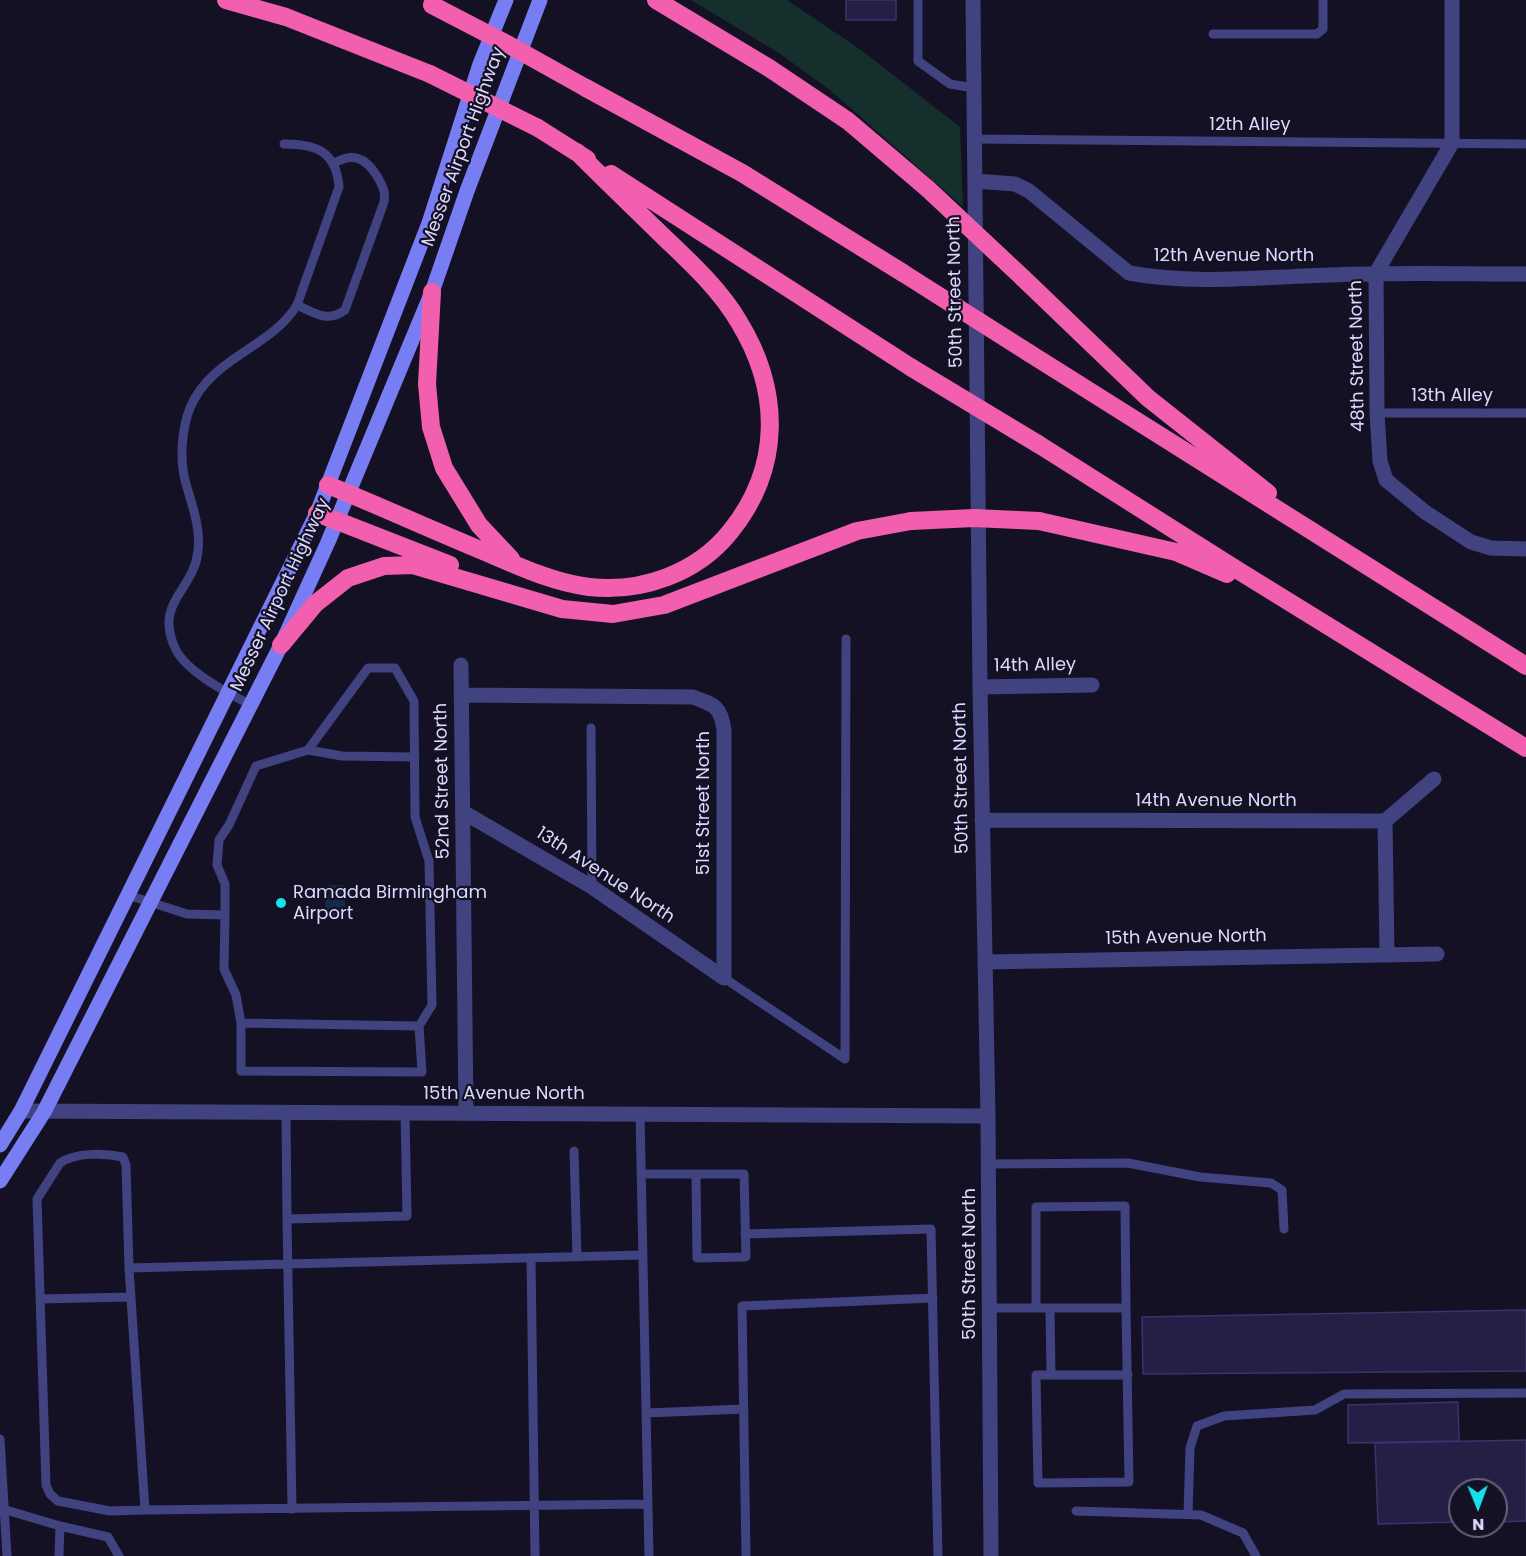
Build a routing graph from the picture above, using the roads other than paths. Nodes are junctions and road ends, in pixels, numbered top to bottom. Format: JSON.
{"nodes":[{"id":1,"x":226,"y":0,"type":"edge"},
{"id":2,"x":506,"y":0,"type":"edge"},
{"id":3,"x":540,"y":0,"type":"edge"},
{"id":4,"x":649,"y":0,"type":"edge"},
{"id":5,"x":918,"y":0,"type":"edge"},
{"id":6,"x":972,"y":0,"type":"edge"},
{"id":7,"x":1323,"y":0,"type":"edge"},
{"id":8,"x":1452,"y":0,"type":"edge"},
{"id":9,"x":426,"y":3,"type":"edge"},
{"id":10,"x":662,"y":4,"type":"edge"},
{"id":11,"x":1214,"y":34,"type":"dead end"},
{"id":12,"x":974,"y":88,"type":"junction"},
{"id":13,"x":974,"y":139,"type":"junction"},
{"id":14,"x":1452,"y":143,"type":"junction"},
{"id":15,"x":284,"y":144,"type":"dead end"},
{"id":16,"x":1526,"y":144,"type":"edge"},
{"id":17,"x":577,"y":152,"type":"junction"},
{"id":18,"x":333,"y":164,"type":"junction"},
{"id":19,"x":975,"y":180,"type":"junction"},
{"id":20,"x":1376,"y":273,"type":"junction"},
{"id":21,"x":1526,"y":274,"type":"edge"},
{"id":22,"x":432,"y":292,"type":"junction"},
{"id":23,"x":297,"y":305,"type":"junction"},
{"id":24,"x":1377,"y":412,"type":"junction"},
{"id":25,"x":1526,"y":413,"type":"edge"},
{"id":26,"x":328,"y":485,"type":"junction"},
{"id":27,"x":349,"y":494,"type":"junction"},
{"id":28,"x":317,"y":513,"type":"junction"},
{"id":29,"x":337,"y":521,"type":"junction"},
{"id":30,"x":1526,"y":549,"type":"edge"},
{"id":31,"x":1345,"y":553,"type":"junction"},
{"id":32,"x":516,"y":565,"type":"junction"},
{"id":33,"x":1274,"y":593,"type":"junction"},
{"id":34,"x":562,"y":609,"type":"junction"},
{"id":35,"x":846,"y":639,"type":"dead end"},
{"id":36,"x":281,"y":645,"type":"junction"},
{"id":37,"x":461,"y":665,"type":"dead end"},
{"id":38,"x":1526,"y":666,"type":"edge"},
{"id":39,"x":1092,"y":685,"type":"dead end"},
{"id":40,"x":980,"y":687,"type":"junction"},
{"id":41,"x":228,"y":693,"type":"junction"},
{"id":42,"x":461,"y":696,"type":"junction"},
{"id":43,"x":251,"y":705,"type":"junction"},
{"id":44,"x":591,"y":728,"type":"dead end"},
{"id":45,"x":1526,"y":748,"type":"edge"},
{"id":46,"x":308,"y":750,"type":"junction"},
{"id":47,"x":415,"y":757,"type":"junction"},
{"id":48,"x":1434,"y":779,"type":"dead end"},
{"id":49,"x":463,"y":812,"type":"junction"},
{"id":50,"x":982,"y":820,"type":"junction"},
{"id":51,"x":1385,"y":821,"type":"junction"},
{"id":52,"x":592,"y":887,"type":"junction"},
{"id":53,"x":128,"y":895,"type":"junction"},
{"id":54,"x":151,"y":903,"type":"junction"},
{"id":55,"x":225,"y":915,"type":"junction"},
{"id":56,"x":1387,"y":954,"type":"junction"},
{"id":57,"x":1437,"y":954,"type":"dead end"},
{"id":58,"x":985,"y":962,"type":"junction"},
{"id":59,"x":724,"y":978,"type":"junction"},
{"id":60,"x":242,"y":1023,"type":"junction"},
{"id":61,"x":419,"y":1026,"type":"junction"},
{"id":62,"x":21,"y":1111,"type":"junction"},
{"id":63,"x":44,"y":1112,"type":"junction"},
{"id":64,"x":286,"y":1113,"type":"junction"},
{"id":65,"x":405,"y":1113,"type":"junction"},
{"id":66,"x":466,"y":1113,"type":"junction"},
{"id":67,"x":640,"y":1114,"type":"junction"},
{"id":68,"x":988,"y":1116,"type":"junction"},
{"id":69,"x":0,"y":1145,"type":"edge"},
{"id":70,"x":574,"y":1151,"type":"dead end"},
{"id":71,"x":988,"y":1164,"type":"junction"},
{"id":72,"x":641,"y":1174,"type":"junction"},
{"id":73,"x":696,"y":1174,"type":"junction"},
{"id":74,"x":0,"y":1181,"type":"edge"},
{"id":75,"x":287,"y":1219,"type":"junction"},
{"id":76,"x":1284,"y":1229,"type":"dead end"},
{"id":77,"x":745,"y":1234,"type":"junction"},
{"id":78,"x":643,"y":1255,"type":"junction"},
{"id":79,"x":578,"y":1257,"type":"junction"},
{"id":80,"x":531,"y":1258,"type":"junction"},
{"id":81,"x":288,"y":1264,"type":"junction"},
{"id":82,"x":129,"y":1268,"type":"junction"},
{"id":83,"x":131,"y":1297,"type":"junction"},
{"id":84,"x":933,"y":1298,"type":"junction"},
{"id":85,"x":40,"y":1299,"type":"junction"},
{"id":86,"x":989,"y":1308,"type":"junction"},
{"id":87,"x":1035,"y":1308,"type":"junction"},
{"id":88,"x":1050,"y":1308,"type":"junction"},
{"id":89,"x":1126,"y":1308,"type":"junction"},
{"id":90,"x":1051,"y":1375,"type":"junction"},
{"id":91,"x":1128,"y":1375,"type":"junction"},
{"id":92,"x":1526,"y":1393,"type":"edge"},
{"id":93,"x":744,"y":1409,"type":"junction"},
{"id":94,"x":646,"y":1413,"type":"junction"},
{"id":95,"x":0,"y":1439,"type":"edge"},
{"id":96,"x":648,"y":1504,"type":"junction"},
{"id":97,"x":4,"y":1506,"type":"edge"},
{"id":98,"x":534,"y":1506,"type":"junction"},
{"id":99,"x":292,"y":1509,"type":"junction"},
{"id":100,"x":145,"y":1510,"type":"junction"},
{"id":101,"x":1076,"y":1511,"type":"dead end"},
{"id":102,"x":1188,"y":1514,"type":"junction"},
{"id":103,"x":60,"y":1527,"type":"junction"},
{"id":104,"x":7,"y":1556,"type":"edge"},
{"id":105,"x":59,"y":1556,"type":"edge"},
{"id":106,"x":119,"y":1556,"type":"edge"},
{"id":107,"x":536,"y":1556,"type":"edge"},
{"id":108,"x":650,"y":1556,"type":"edge"},
{"id":109,"x":746,"y":1556,"type":"edge"},
{"id":110,"x":938,"y":1556,"type":"edge"},
{"id":111,"x":991,"y":1556,"type":"edge"},
{"id":112,"x":1256,"y":1556,"type":"edge"}],
"edges":[{"from":1,"to":17,"type":"highway","bridge":true},
{"from":2,"to":26,"type":"main road","name":"Messer Airport Highway"},
{"from":3,"to":22,"type":"main road","name":"Messer Airport Highway"},
{"from":4,"to":10,"type":"highway"},
{"from":5,"to":12,"type":"lane"},
{"from":6,"to":12,"type":"street","name":"50th Street North"},
{"from":7,"to":11,"type":"lane"},
{"from":8,"to":14,"type":"street"},
{"from":9,"to":31,"type":"highway","bridge":true},
{"from":10,"to":31,"type":"highway","bridge":true},
{"from":12,"to":13,"type":"street","name":"50th Street North"},
{"from":13,"to":14,"type":"lane","name":"12th Alley"},
{"from":13,"to":19,"type":"street","name":"50th Street North"},
{"from":14,"to":16,"type":"lane","name":"12th Alley"},
{"from":14,"to":20,"type":"street","name":"48th Street North"},
{"from":15,"to":18,"type":"lane"},
{"from":17,"to":32,"type":"highway"},
{"from":17,"to":33,"type":"highway","bridge":true},
{"from":18,"to":23,"type":"lane"},
{"from":18,"to":23,"type":"lane"},
{"from":19,"to":20,"type":"street","name":"12th Avenue North"},
{"from":19,"to":40,"type":"street","name":"50th Street North"},
{"from":20,"to":21,"type":"street","name":"12th Avenue North"},
{"from":20,"to":24,"type":"street","name":"48th Street North"},
{"from":22,"to":27,"type":"main road","name":"Messer Airport Highway"},
{"from":22,"to":32,"type":"highway"},
{"from":23,"to":41,"type":"lane"},
{"from":24,"to":25,"type":"lane","name":"13th Alley"},
{"from":24,"to":30,"type":"street","name":"48th Street North"},
{"from":26,"to":27,"type":"highway"},
{"from":26,"to":28,"type":"main road","name":"Messer Airport Highway"},
{"from":27,"to":29,"type":"main road","name":"Messer Airport Highway"},
{"from":27,"to":32,"type":"highway"},
{"from":28,"to":29,"type":"highway"},
{"from":28,"to":41,"type":"main road","name":"Messer Airport Highway"},
{"from":29,"to":34,"type":"highway"},
{"from":29,"to":36,"type":"main road","name":"Messer Airport Highway"},
{"from":31,"to":38,"type":"highway"},
{"from":33,"to":34,"type":"highway","bridge":true},
{"from":33,"to":45,"type":"highway"},
{"from":34,"to":36,"type":"highway"},
{"from":35,"to":59,"type":"lane"},
{"from":36,"to":43,"type":"main road","name":"Messer Airport Highway"},
{"from":37,"to":42,"type":"street","name":"52nd Street North"},
{"from":39,"to":40,"type":"street","name":"14th Alley"},
{"from":40,"to":50,"type":"street","name":"50th Street North"},
{"from":41,"to":43,"type":"lane"},
{"from":41,"to":53,"type":"main road","name":"Messer Airport Highway"},
{"from":42,"to":49,"type":"street","name":"52nd Street North"},
{"from":42,"to":59,"type":"street","name":"51st Street North"},
{"from":43,"to":54,"type":"main road","name":"Messer Airport Highway"},
{"from":44,"to":52,"type":"lane"},
{"from":46,"to":47,"type":"lane"},
{"from":46,"to":47,"type":"lane"},
{"from":46,"to":55,"type":"lane"},
{"from":47,"to":61,"type":"lane"},
{"from":48,"to":51,"type":"street"},
{"from":49,"to":52,"type":"street","name":"13th Avenue North"},
{"from":49,"to":66,"type":"street","name":"52nd Street North"},
{"from":50,"to":51,"type":"street","name":"14th Avenue North"},
{"from":50,"to":58,"type":"street","name":"50th Street North"},
{"from":51,"to":56,"type":"street"},
{"from":52,"to":59,"type":"street","name":"13th Avenue North"},
{"from":53,"to":54,"type":"lane"},
{"from":53,"to":62,"type":"main road","name":"Messer Airport Highway"},
{"from":54,"to":55,"type":"lane"},
{"from":54,"to":63,"type":"main road","name":"Messer Airport Highway"},
{"from":55,"to":60,"type":"lane"},
{"from":56,"to":57,"type":"street"},
{"from":56,"to":58,"type":"street","name":"15th Avenue North"},
{"from":58,"to":68,"type":"street","name":"50th Street North"},
{"from":60,"to":61,"type":"lane"},
{"from":60,"to":61,"type":"lane"},
{"from":62,"to":63,"type":"street","name":"15th Avenue North"},
{"from":62,"to":69,"type":"main road","name":"Messer Airport Highway"},
{"from":63,"to":64,"type":"street","name":"15th Avenue North"},
{"from":63,"to":74,"type":"main road","name":"Messer Airport Highway"},
{"from":64,"to":65,"type":"street","name":"15th Avenue North"},
{"from":64,"to":75,"type":"lane"},
{"from":65,"to":66,"type":"street","name":"15th Avenue North"},
{"from":65,"to":75,"type":"lane"},
{"from":66,"to":67,"type":"street","name":"15th Avenue North"},
{"from":67,"to":68,"type":"street","name":"15th Avenue North"},
{"from":67,"to":72,"type":"lane"},
{"from":68,"to":71,"type":"street","name":"50th Street North"},
{"from":70,"to":79,"type":"lane"},
{"from":71,"to":76,"type":"lane"},
{"from":71,"to":86,"type":"street","name":"50th Street North"},
{"from":72,"to":73,"type":"lane"},
{"from":72,"to":78,"type":"lane"},
{"from":73,"to":77,"type":"lane"},
{"from":73,"to":77,"type":"lane"},
{"from":75,"to":81,"type":"lane"},
{"from":77,"to":84,"type":"lane"},
{"from":78,"to":79,"type":"lane"},
{"from":78,"to":94,"type":"lane"},
{"from":79,"to":80,"type":"lane"},
{"from":80,"to":81,"type":"lane"},
{"from":80,"to":98,"type":"lane"},
{"from":81,"to":82,"type":"lane"},
{"from":81,"to":99,"type":"lane"},
{"from":82,"to":83,"type":"lane"},
{"from":82,"to":85,"type":"lane"},
{"from":83,"to":85,"type":"lane"},
{"from":83,"to":100,"type":"lane"},
{"from":84,"to":93,"type":"lane"},
{"from":84,"to":110,"type":"lane"},
{"from":85,"to":100,"type":"lane"},
{"from":86,"to":87,"type":"lane"},
{"from":86,"to":111,"type":"street","name":"50th Street North"},
{"from":87,"to":88,"type":"lane"},
{"from":87,"to":89,"type":"lane"},
{"from":88,"to":89,"type":"lane"},
{"from":88,"to":90,"type":"lane"},
{"from":89,"to":91,"type":"lane"},
{"from":90,"to":91,"type":"lane"},
{"from":90,"to":91,"type":"lane"},
{"from":92,"to":102,"type":"lane"},
{"from":93,"to":94,"type":"lane"},
{"from":93,"to":109,"type":"lane"},
{"from":94,"to":96,"type":"lane"},
{"from":95,"to":97,"type":"lane"},
{"from":96,"to":98,"type":"lane"},
{"from":96,"to":108,"type":"lane"},
{"from":97,"to":103,"type":"lane"},
{"from":97,"to":104,"type":"lane"},
{"from":98,"to":99,"type":"lane"},
{"from":98,"to":107,"type":"lane"},
{"from":99,"to":100,"type":"lane"},
{"from":101,"to":102,"type":"lane"},
{"from":102,"to":112,"type":"lane"},
{"from":103,"to":105,"type":"lane"},
{"from":103,"to":106,"type":"lane"}]}
